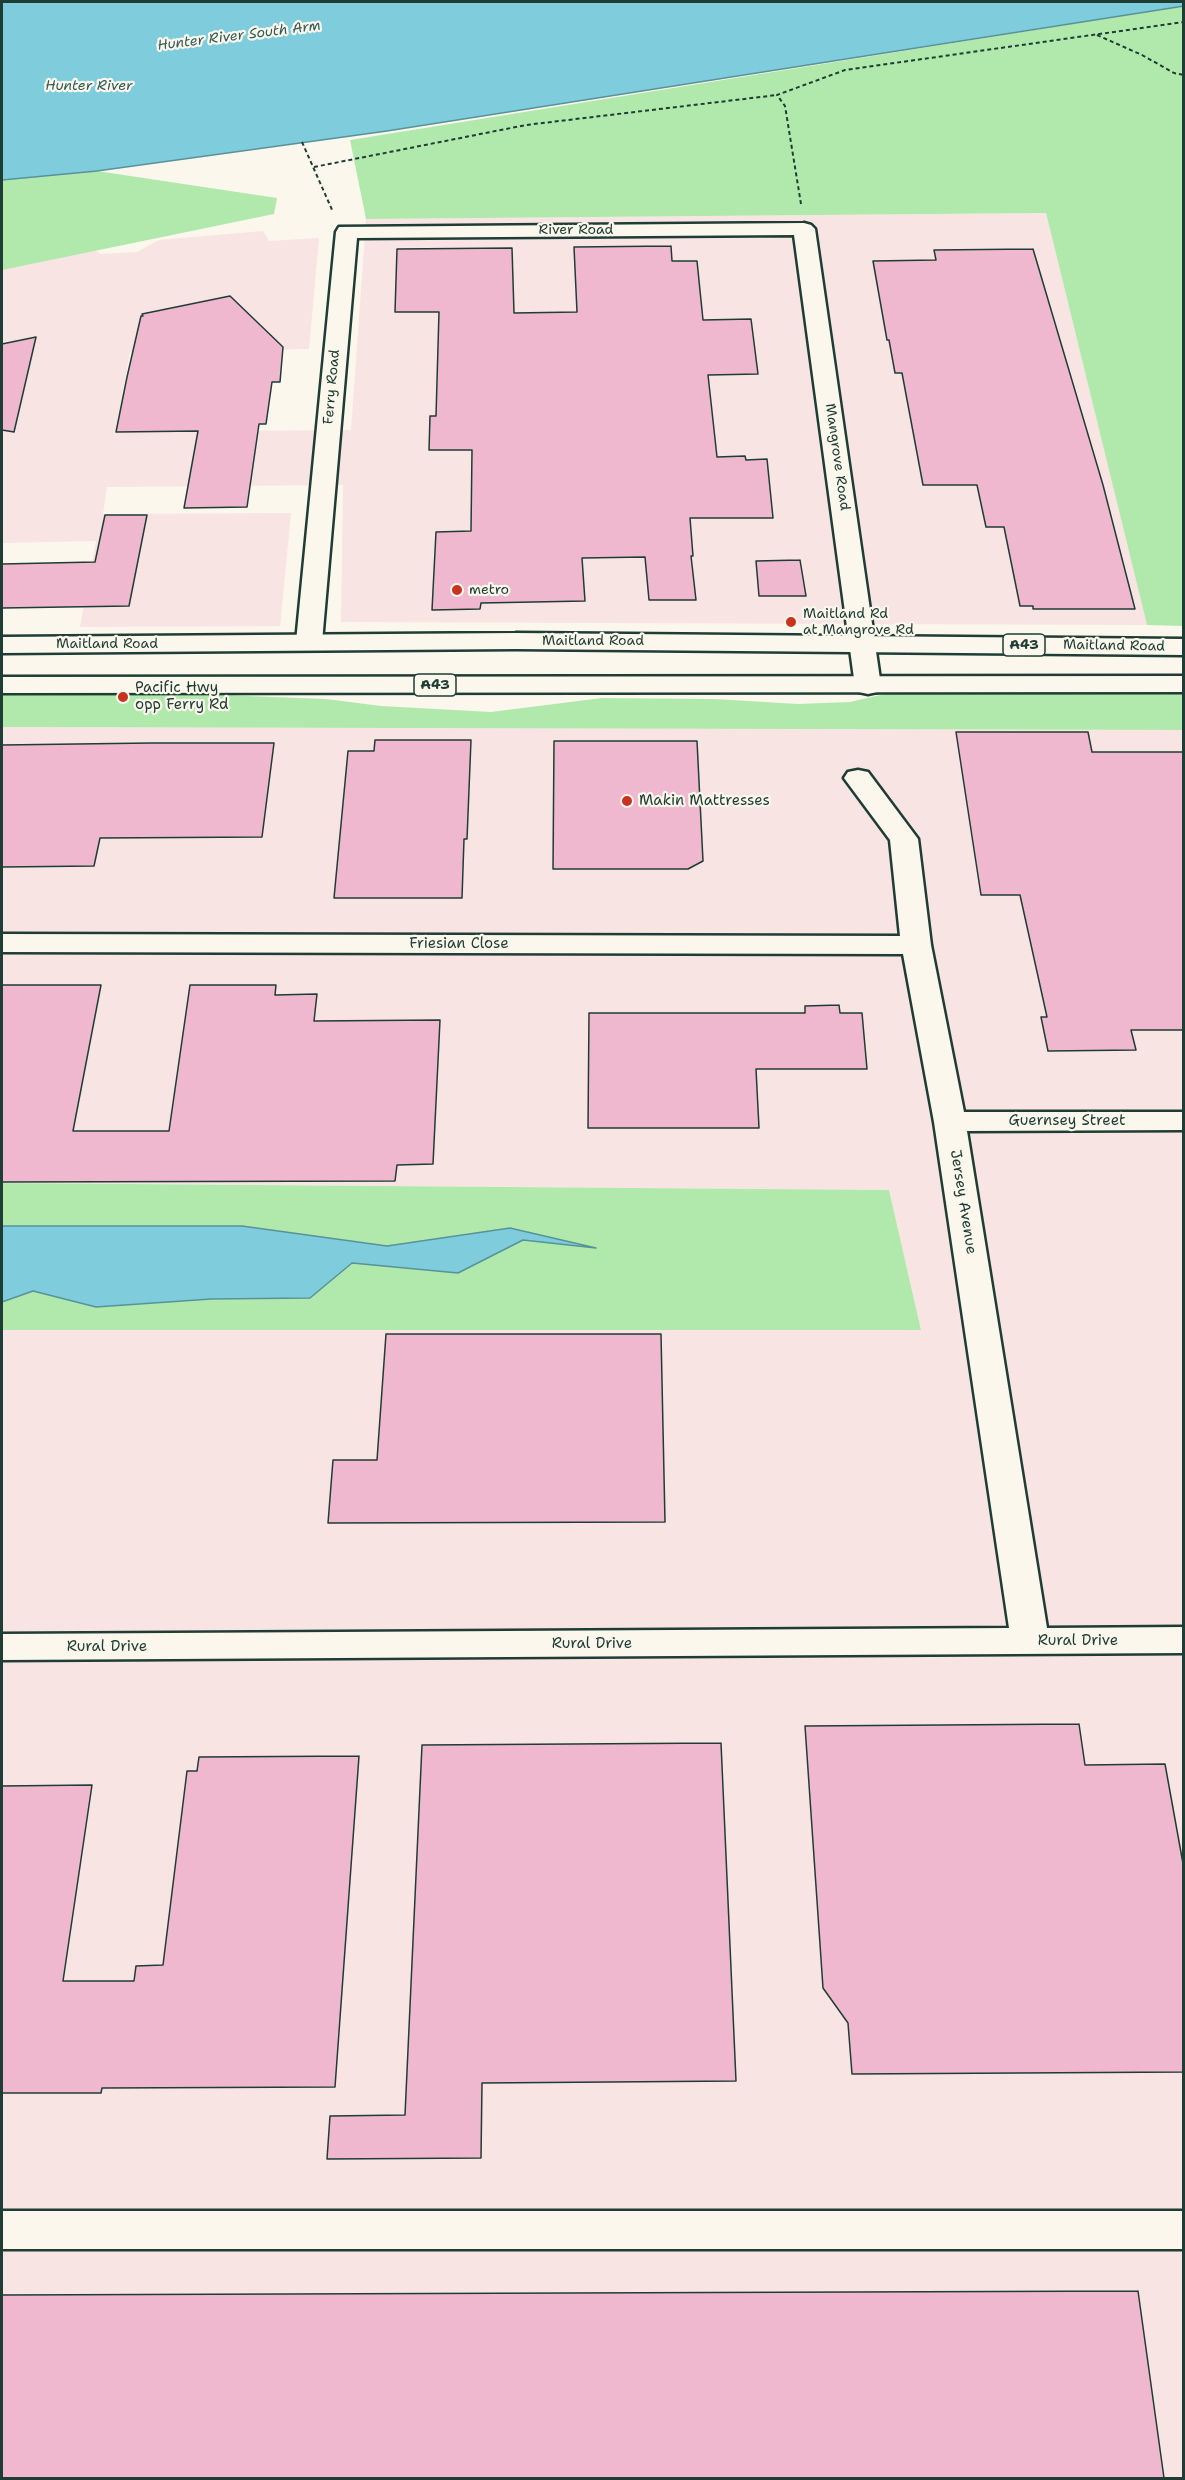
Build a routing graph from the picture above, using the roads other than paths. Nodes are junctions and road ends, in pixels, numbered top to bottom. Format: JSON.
{"nodes":[{"id":1,"x":804,"y":229,"type":"joint"},
{"id":2,"x":347,"y":232,"type":"joint"},
{"id":3,"x":309,"y":642,"type":"junction"},
{"id":4,"x":864,"y":643,"type":"junction"},
{"id":5,"x":2,"y":645,"type":"edge"},
{"id":6,"x":1184,"y":646,"type":"edge"},
{"id":7,"x":1184,"y":684,"type":"edge"},
{"id":8,"x":2,"y":685,"type":"edge"},
{"id":9,"x":868,"y":686,"type":"junction"},
{"id":10,"x":858,"y":778,"type":"dead end"},
{"id":11,"x":2,"y":943,"type":"edge"},
{"id":12,"x":916,"y":945,"type":"junction"},
{"id":13,"x":1184,"y":1121,"type":"edge"},
{"id":14,"x":950,"y":1122,"type":"junction"},
{"id":15,"x":1184,"y":1640,"type":"edge"},
{"id":16,"x":1030,"y":1641,"type":"junction"},
{"id":17,"x":2,"y":1647,"type":"edge"},
{"id":18,"x":2,"y":2230,"type":"edge"},
{"id":19,"x":1184,"y":2230,"type":"edge"}],
"edges":[{"from":1,"to":2,"type":"main road","name":"River Road"},
{"from":1,"to":4,"type":"main road","name":"Mangrove Road"},
{"from":2,"to":3,"type":"main road","name":"Ferry Road"},
{"from":3,"to":4,"type":"main road","name":"Maitland Road","number":"A43"},
{"from":3,"to":5,"type":"main road","name":"Maitland Road","number":"A43"},
{"from":4,"to":6,"type":"main road","name":"Maitland Road","number":"A43"},
{"from":4,"to":9,"type":"main road","name":"Mangrove Road"},
{"from":7,"to":9,"type":"main road","number":"A43"},
{"from":8,"to":9,"type":"main road","number":"A43"},
{"from":10,"to":12,"type":"main road","name":"Jersey Avenue"},
{"from":11,"to":12,"type":"main road","name":"Friesian Close"},
{"from":12,"to":14,"type":"main road","name":"Jersey Avenue"},
{"from":13,"to":14,"type":"main road","name":"Guernsey Street"},
{"from":14,"to":16,"type":"main road","name":"Jersey Avenue"},
{"from":15,"to":16,"type":"main road","name":"Rural Drive"},
{"from":16,"to":17,"type":"main road","name":"Rural Drive"},
{"from":18,"to":19,"type":"main road"}]}
